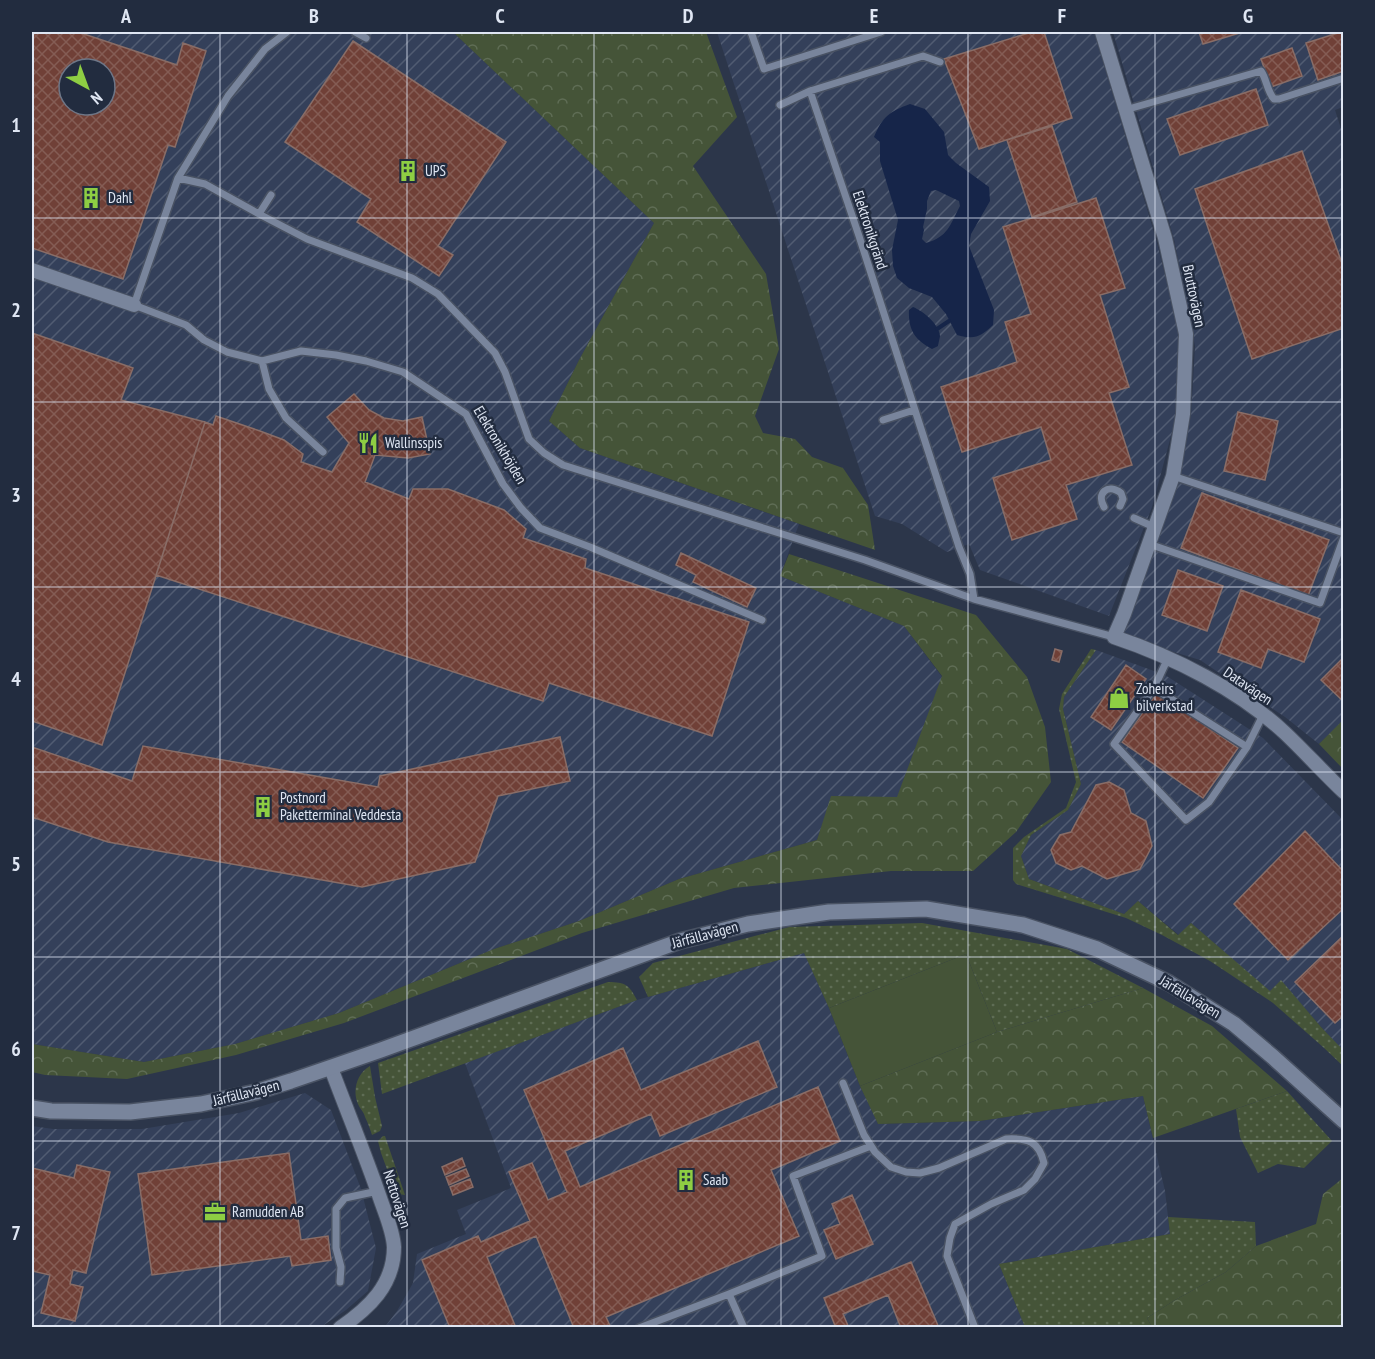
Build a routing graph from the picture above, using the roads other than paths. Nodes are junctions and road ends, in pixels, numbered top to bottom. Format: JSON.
{"nodes":[{"id":1,"x":287,"y":32,"type":"edge"},
{"id":2,"x":355,"y":32,"type":"edge"},
{"id":3,"x":751,"y":32,"type":"edge"},
{"id":4,"x":881,"y":32,"type":"edge"},
{"id":5,"x":1102,"y":32,"type":"edge"},
{"id":6,"x":366,"y":38,"type":"dead end"},
{"id":7,"x":940,"y":62,"type":"dead end"},
{"id":8,"x":1344,"y":78,"type":"edge"},
{"id":9,"x":810,"y":92,"type":"junction"},
{"id":10,"x":780,"y":105,"type":"dead end"},
{"id":11,"x":1125,"y":110,"type":"junction"},
{"id":12,"x":178,"y":178,"type":"junction"},
{"id":13,"x":271,"y":195,"type":"dead end"},
{"id":14,"x":259,"y":214,"type":"junction"},
{"id":15,"x":32,"y":270,"type":"edge"},
{"id":16,"x":134,"y":305,"type":"junction"},
{"id":17,"x":262,"y":360,"type":"junction"},
{"id":18,"x":914,"y":410,"type":"junction"},
{"id":19,"x":883,"y":420,"type":"dead end"},
{"id":20,"x":323,"y":452,"type":"dead end"},
{"id":21,"x":1173,"y":476,"type":"junction"},
{"id":22,"x":1122,"y":503,"type":"dead end"},
{"id":23,"x":1104,"y":507,"type":"dead end"},
{"id":24,"x":1134,"y":518,"type":"dead end"},
{"id":25,"x":1154,"y":527,"type":"junction"},
{"id":26,"x":1344,"y":535,"type":"edge"},
{"id":27,"x":1149,"y":544,"type":"junction"},
{"id":28,"x":975,"y":599,"type":"junction"},
{"id":29,"x":762,"y":620,"type":"dead end"},
{"id":30,"x":1114,"y":637,"type":"junction"},
{"id":31,"x":1168,"y":658,"type":"junction"},
{"id":32,"x":1154,"y":688,"type":"junction"},
{"id":33,"x":1263,"y":715,"type":"junction"},
{"id":34,"x":1247,"y":747,"type":"junction"},
{"id":35,"x":1344,"y":792,"type":"edge"},
{"id":36,"x":331,"y":1068,"type":"junction"},
{"id":37,"x":843,"y":1083,"type":"dead end"},
{"id":38,"x":32,"y":1108,"type":"edge"},
{"id":39,"x":1344,"y":1121,"type":"edge"},
{"id":40,"x":871,"y":1146,"type":"junction"},
{"id":41,"x":378,"y":1191,"type":"junction"},
{"id":42,"x":340,"y":1282,"type":"dead end"},
{"id":43,"x":729,"y":1293,"type":"junction"},
{"id":44,"x":340,"y":1328,"type":"edge"},
{"id":45,"x":639,"y":1328,"type":"edge"},
{"id":46,"x":744,"y":1328,"type":"edge"},
{"id":47,"x":975,"y":1328,"type":"edge"}],
"edges":[{"from":1,"to":12,"type":"lane"},
{"from":2,"to":6,"type":"lane"},
{"from":3,"to":4,"type":"lane"},
{"from":5,"to":11,"type":"street","name":"Bruttovägen"},
{"from":7,"to":9,"type":"lane"},
{"from":8,"to":11,"type":"lane"},
{"from":9,"to":10,"type":"lane"},
{"from":9,"to":18,"type":"lane","name":"Elektronikgränd"},
{"from":11,"to":21,"type":"street","name":"Bruttovägen"},
{"from":12,"to":14,"type":"lane","name":"Elektronikhöjden"},
{"from":12,"to":16,"type":"lane"},
{"from":13,"to":14,"type":"lane"},
{"from":14,"to":28,"type":"lane","name":"Elektronikhöjden"},
{"from":15,"to":16,"type":"street","name":"Elektronikhöjden"},
{"from":16,"to":17,"type":"lane","name":"Elektronikhöjden"},
{"from":17,"to":20,"type":"lane"},
{"from":17,"to":29,"type":"lane","name":"Elektronikhöjden"},
{"from":18,"to":19,"type":"lane"},
{"from":18,"to":28,"type":"lane","name":"Elektronikgränd"},
{"from":21,"to":25,"type":"street","name":"Bruttovägen"},
{"from":21,"to":26,"type":"lane"},
{"from":22,"to":23,"type":"lane"},
{"from":24,"to":25,"type":"lane"},
{"from":25,"to":27,"type":"street","name":"Bruttovägen"},
{"from":26,"to":27,"type":"lane"},
{"from":27,"to":30,"type":"street","name":"Bruttovägen"},
{"from":28,"to":30,"type":"lane"},
{"from":30,"to":31,"type":"street","name":"Datavägen"},
{"from":31,"to":32,"type":"lane"},
{"from":31,"to":33,"type":"street","name":"Datavägen"},
{"from":32,"to":34,"type":"lane"},
{"from":32,"to":34,"type":"lane"},
{"from":33,"to":34,"type":"lane"},
{"from":33,"to":35,"type":"street","name":"Datavägen"},
{"from":36,"to":38,"type":"street","name":"Järfällavägen"},
{"from":36,"to":39,"type":"street","name":"Järfällavägen"},
{"from":36,"to":41,"type":"street","name":"Nettovägen"},
{"from":37,"to":40,"type":"lane"},
{"from":40,"to":43,"type":"lane"},
{"from":40,"to":47,"type":"lane"},
{"from":41,"to":42,"type":"lane"},
{"from":41,"to":44,"type":"street","name":"Nettovägen"},
{"from":43,"to":45,"type":"lane"},
{"from":43,"to":46,"type":"lane"}]}
